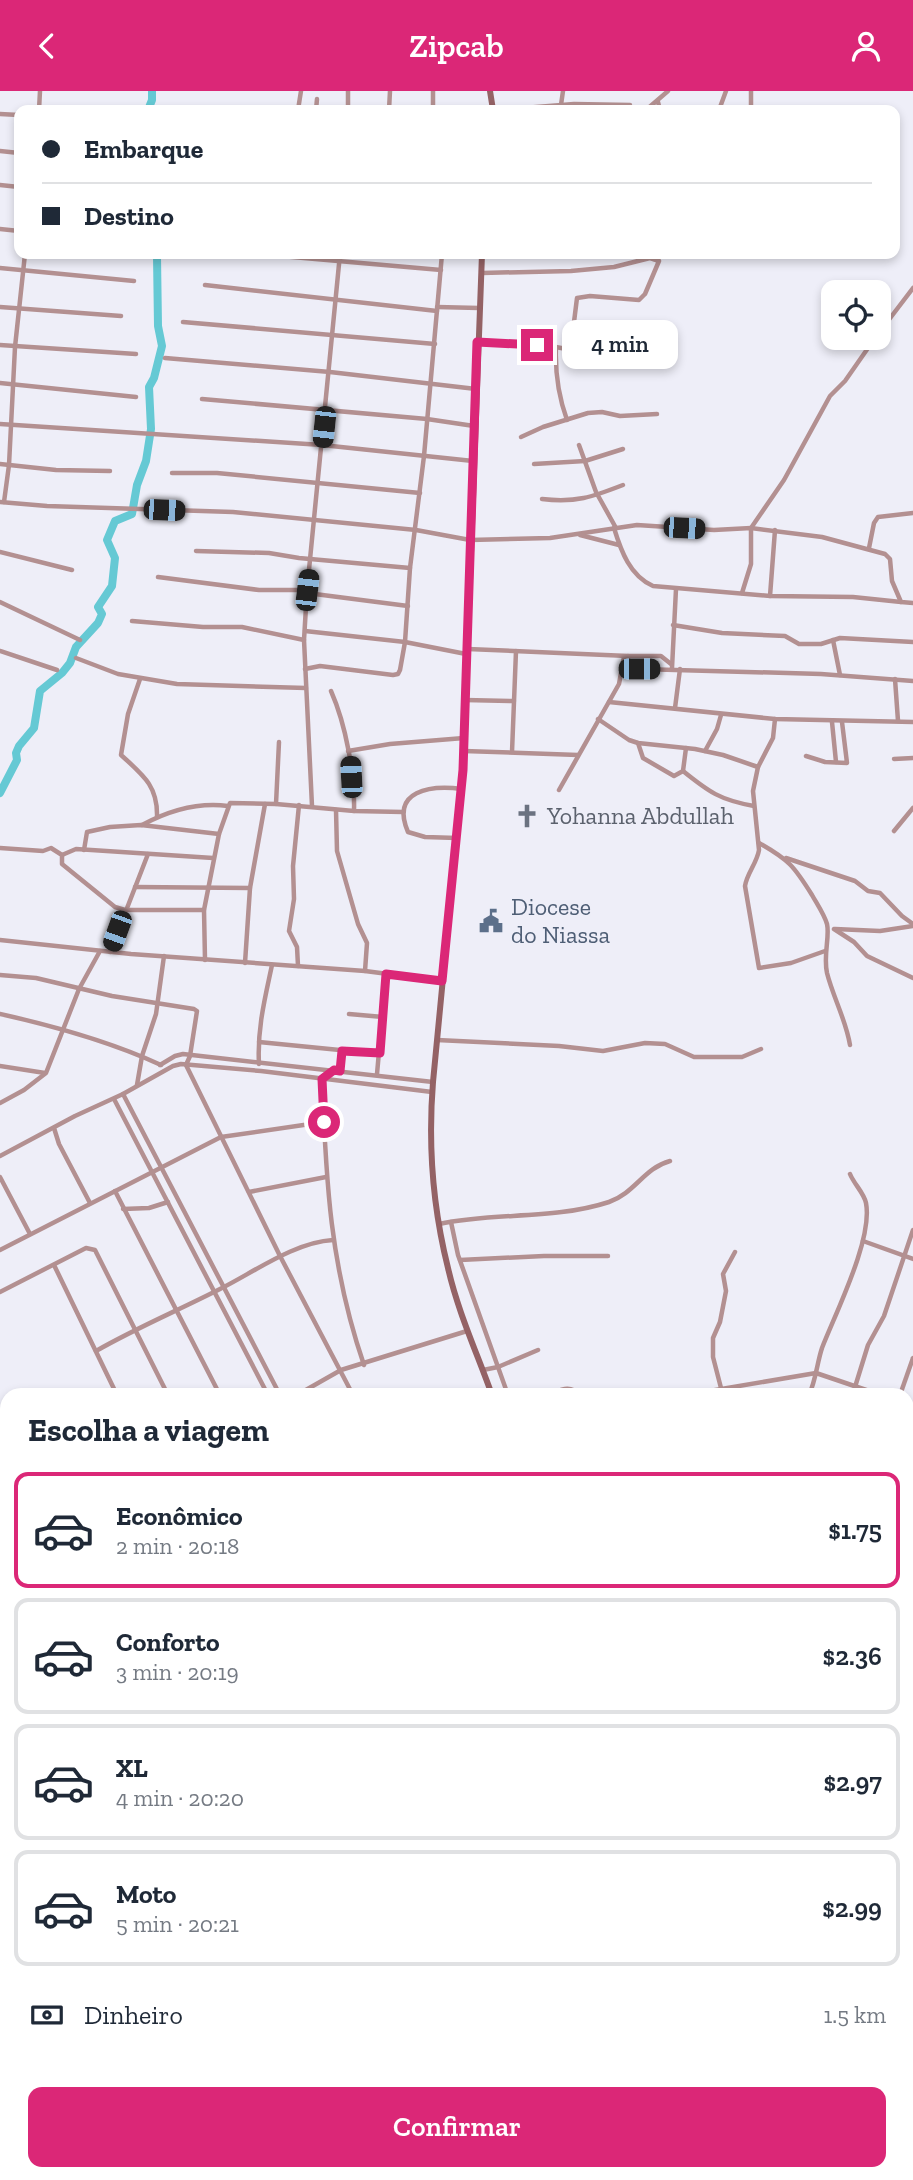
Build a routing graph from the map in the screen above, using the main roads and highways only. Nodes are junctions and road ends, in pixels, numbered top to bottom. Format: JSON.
{"nodes":[{"id":1,"x":482,"y":259,"type":"edge"},
{"id":2,"x":489,"y":1388,"type":"edge"}],
"edges":[{"from":1,"to":2,"type":"main road"}]}
